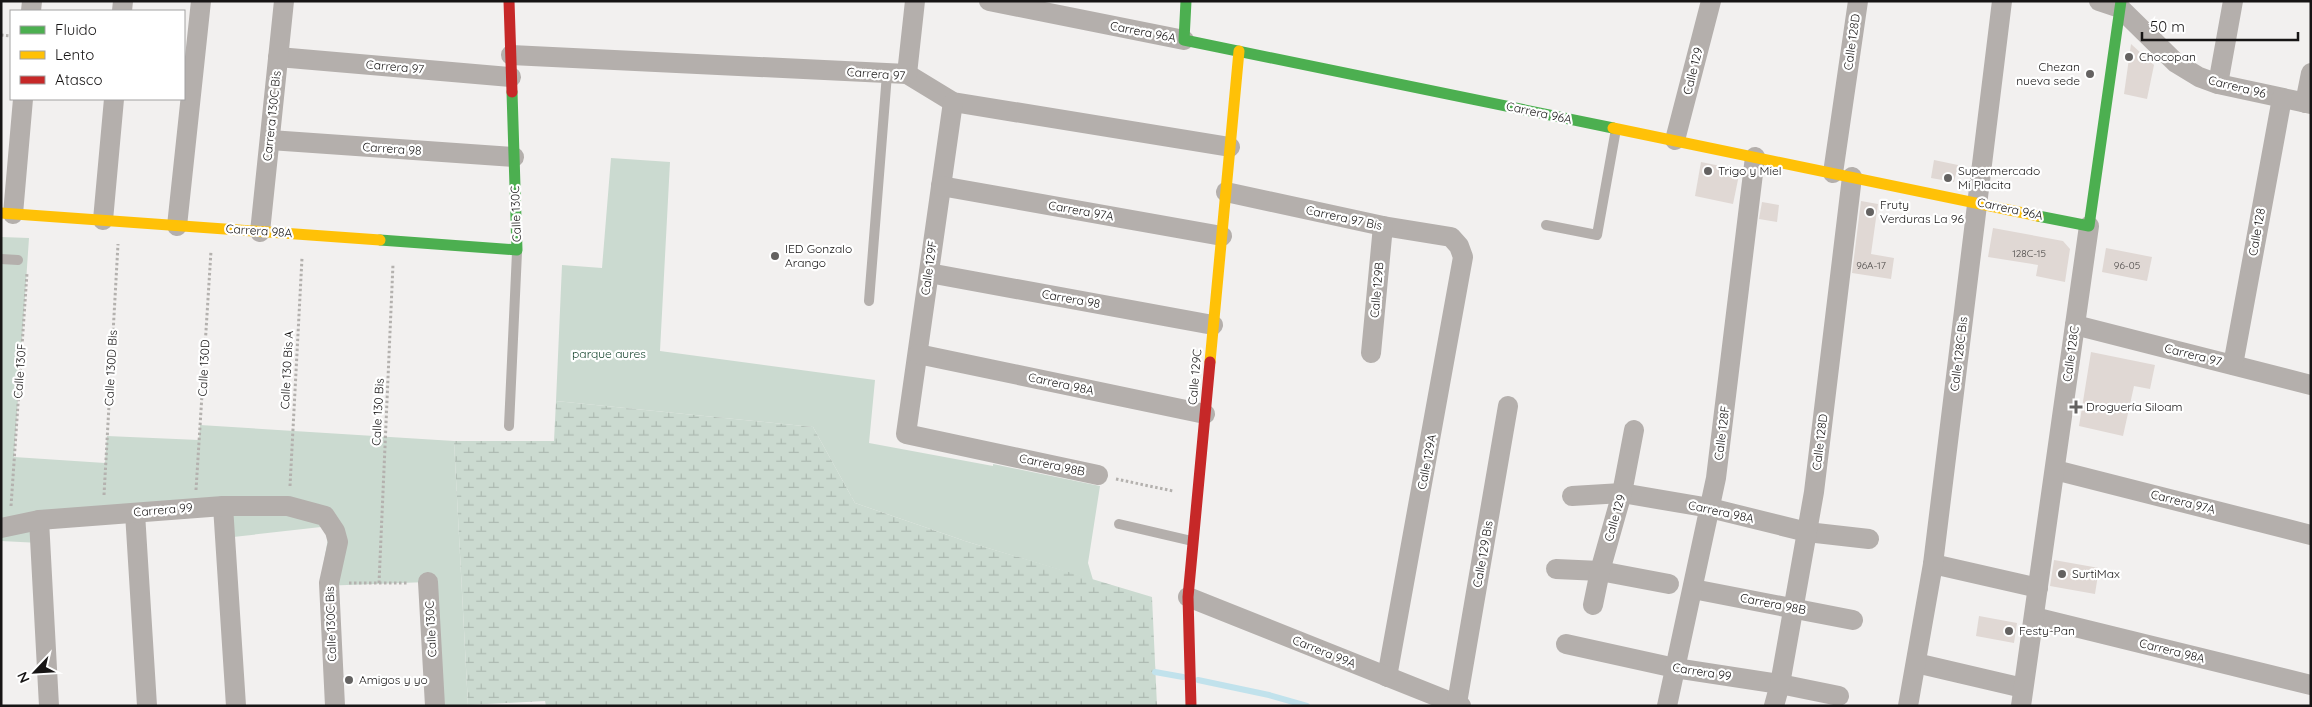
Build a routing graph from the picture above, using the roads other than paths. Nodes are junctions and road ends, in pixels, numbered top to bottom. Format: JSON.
{"nodes":[{"id":1,"x":201,"y":1,"type":"edge"},
{"id":2,"x":284,"y":1,"type":"edge"},
{"id":3,"x":509,"y":1,"type":"edge"},
{"id":4,"x":915,"y":1,"type":"edge"},
{"id":5,"x":989,"y":1,"type":"edge"},
{"id":6,"x":1186,"y":1,"type":"edge"},
{"id":7,"x":1711,"y":1,"type":"edge"},
{"id":8,"x":1858,"y":1,"type":"edge"},
{"id":9,"x":2002,"y":1,"type":"edge"},
{"id":10,"x":2099,"y":1,"type":"edge"},
{"id":11,"x":2233,"y":1,"type":"edge"},
{"id":12,"x":2121,"y":4,"type":"edge"},
{"id":13,"x":1076,"y":10,"type":"edge"},
{"id":14,"x":1184,"y":40,"type":"junction"},
{"id":15,"x":1239,"y":51,"type":"junction"},
{"id":16,"x":511,"y":55,"type":"junction"},
{"id":17,"x":278,"y":57,"type":"junction"},
{"id":18,"x":2311,"y":73,"type":"edge"},
{"id":19,"x":897,"y":74,"type":"junction"},
{"id":20,"x":511,"y":77,"type":"junction"},
{"id":21,"x":2218,"y":84,"type":"junction"},
{"id":22,"x":2282,"y":98,"type":"junction"},
{"id":23,"x":24,"y":100,"type":"edge"},
{"id":24,"x":114,"y":100,"type":"edge"},
{"id":25,"x":953,"y":102,"type":"junction"},
{"id":26,"x":2308,"y":104,"type":"edge"},
{"id":27,"x":1616,"y":128,"type":"junction"},
{"id":28,"x":270,"y":140,"type":"junction"},
{"id":29,"x":1675,"y":140,"type":"junction"},
{"id":30,"x":1230,"y":148,"type":"junction"},
{"id":31,"x":514,"y":157,"type":"junction"},
{"id":32,"x":1755,"y":157,"type":"junction"},
{"id":33,"x":1842,"y":175,"type":"junction"},
{"id":34,"x":941,"y":186,"type":"junction"},
{"id":35,"x":1226,"y":192,"type":"junction"},
{"id":36,"x":1978,"y":203,"type":"junction"},
{"id":37,"x":7,"y":213,"type":"edge"},
{"id":38,"x":111,"y":220,"type":"junction"},
{"id":39,"x":1546,"y":225,"type":"dead end"},
{"id":40,"x":177,"y":226,"type":"junction"},
{"id":41,"x":1383,"y":226,"type":"junction"},
{"id":42,"x":2089,"y":226,"type":"junction"},
{"id":43,"x":260,"y":232,"type":"junction"},
{"id":44,"x":1222,"y":236,"type":"junction"},
{"id":45,"x":1459,"y":246,"type":"joint"},
{"id":46,"x":517,"y":250,"type":"junction"},
{"id":47,"x":1,"y":259,"type":"edge"},
{"id":48,"x":18,"y":260,"type":"dead end"},
{"id":49,"x":929,"y":273,"type":"junction"},
{"id":50,"x":869,"y":301,"type":"dead end"},
{"id":51,"x":1213,"y":325,"type":"junction"},
{"id":52,"x":2075,"y":325,"type":"junction"},
{"id":53,"x":1371,"y":353,"type":"dead end"},
{"id":54,"x":918,"y":354,"type":"junction"},
{"id":55,"x":2233,"y":365,"type":"junction"},
{"id":56,"x":2311,"y":386,"type":"edge"},
{"id":57,"x":1508,"y":406,"type":"dead end"},
{"id":58,"x":1205,"y":414,"type":"junction"},
{"id":59,"x":509,"y":426,"type":"dead end"},
{"id":60,"x":1634,"y":430,"type":"dead end"},
{"id":61,"x":906,"y":434,"type":"joint"},
{"id":62,"x":2055,"y":470,"type":"junction"},
{"id":63,"x":1098,"y":475,"type":"road end"},
{"id":64,"x":1622,"y":494,"type":"junction"},
{"id":65,"x":1572,"y":496,"type":"dead end"},
{"id":66,"x":222,"y":506,"type":"junction"},
{"id":67,"x":1710,"y":508,"type":"junction"},
{"id":68,"x":134,"y":513,"type":"junction"},
{"id":69,"x":325,"y":516,"type":"joint"},
{"id":70,"x":39,"y":520,"type":"junction"},
{"id":71,"x":1119,"y":524,"type":"dead end"},
{"id":72,"x":5,"y":527,"type":"edge"},
{"id":73,"x":1807,"y":532,"type":"junction"},
{"id":74,"x":2311,"y":535,"type":"edge"},
{"id":75,"x":1869,"y":539,"type":"dead end"},
{"id":76,"x":1193,"y":541,"type":"junction"},
{"id":77,"x":1933,"y":564,"type":"junction"},
{"id":78,"x":1556,"y":569,"type":"dead end"},
{"id":79,"x":1600,"y":571,"type":"junction"},
{"id":80,"x":428,"y":582,"type":"road end"},
{"id":81,"x":1669,"y":584,"type":"dead end"},
{"id":82,"x":2038,"y":588,"type":"junction"},
{"id":83,"x":1692,"y":589,"type":"junction"},
{"id":84,"x":1188,"y":597,"type":"junction"},
{"id":85,"x":1593,"y":605,"type":"dead end"},
{"id":86,"x":1794,"y":608,"type":"junction"},
{"id":87,"x":2034,"y":617,"type":"junction"},
{"id":88,"x":1853,"y":620,"type":"dead end"},
{"id":89,"x":1566,"y":644,"type":"dead end"},
{"id":90,"x":1916,"y":663,"type":"junction"},
{"id":91,"x":1676,"y":668,"type":"junction"},
{"id":92,"x":1386,"y":678,"type":"junction"},
{"id":93,"x":1780,"y":684,"type":"junction"},
{"id":94,"x":2311,"y":685,"type":"edge"},
{"id":95,"x":1839,"y":696,"type":"dead end"},
{"id":96,"x":2022,"y":697,"type":"edge"},
{"id":97,"x":1459,"y":705,"type":"edge"},
{"id":98,"x":50,"y":706,"type":"edge"},
{"id":99,"x":147,"y":706,"type":"edge"},
{"id":100,"x":236,"y":706,"type":"edge"},
{"id":101,"x":335,"y":706,"type":"edge"},
{"id":102,"x":435,"y":706,"type":"edge"},
{"id":103,"x":1191,"y":706,"type":"edge"},
{"id":104,"x":1667,"y":706,"type":"edge"},
{"id":105,"x":1774,"y":706,"type":"edge"},
{"id":106,"x":1908,"y":706,"type":"edge"}],
"edges":[{"from":1,"to":40,"type":"street"},
{"from":2,"to":17,"type":"street","name":"Carrera 130C Bis"},
{"from":3,"to":16,"type":"street","name":"Calle 130C"},
{"from":4,"to":19,"type":"street"},
{"from":5,"to":13,"type":"street","name":"Carrera 96A"},
{"from":6,"to":14,"type":"street"},
{"from":7,"to":29,"type":"street","name":"Calle 129"},
{"from":8,"to":33,"type":"street","name":"Calle 128D"},
{"from":9,"to":36,"type":"street","name":"Calle 128C Bis"},
{"from":10,"to":12,"type":"street","name":"Carrera 96"},
{"from":11,"to":21,"type":"street"},
{"from":12,"to":21,"type":"street","name":"Carrera 96"},
{"from":12,"to":42,"type":"street","name":"Calle 128C"},
{"from":13,"to":14,"type":"street","name":"Carrera 96A"},
{"from":14,"to":15,"type":"street","name":"Carrera 96A"},
{"from":15,"to":27,"type":"street","name":"Carrera 96A"},
{"from":15,"to":30,"type":"street","name":"Calle 129C"},
{"from":16,"to":19,"type":"street","name":"Carrera 97"},
{"from":16,"to":20,"type":"street","name":"Calle 130C"},
{"from":17,"to":20,"type":"street","name":"Carrera 97"},
{"from":17,"to":28,"type":"street","name":"Carrera 130C Bis"},
{"from":18,"to":26,"type":"street"},
{"from":19,"to":25,"type":"street","name":"Carrera 97"},
{"from":19,"to":50,"type":"lane"},
{"from":20,"to":31,"type":"street","name":"Calle 130C"},
{"from":21,"to":22,"type":"street","name":"Carrera 96"},
{"from":22,"to":26,"type":"street","name":"Carrera 96"},
{"from":22,"to":55,"type":"street","name":"Calle 128"},
{"from":23,"to":37,"type":"street"},
{"from":24,"to":38,"type":"street"},
{"from":25,"to":30,"type":"street","name":"Carrera 97"},
{"from":25,"to":34,"type":"street","name":"Calle 129F"},
{"from":27,"to":29,"type":"street","name":"Carrera 96A"},
{"from":27,"to":39,"type":"lane"},
{"from":28,"to":31,"type":"street","name":"Carrera 98"},
{"from":28,"to":43,"type":"street","name":"Carrera 130C Bis"},
{"from":29,"to":32,"type":"street","name":"Carrera 96A"},
{"from":30,"to":35,"type":"street","name":"Calle 129C"},
{"from":31,"to":46,"type":"street","name":"Calle 130C"},
{"from":32,"to":33,"type":"street","name":"Carrera 96A"},
{"from":32,"to":67,"type":"street","name":"Calle 128F"},
{"from":33,"to":36,"type":"street","name":"Carrera 96A"},
{"from":33,"to":73,"type":"street","name":"Calle 128D"},
{"from":34,"to":44,"type":"street","name":"Carrera 97A"},
{"from":34,"to":49,"type":"street","name":"Calle 129F"},
{"from":35,"to":41,"type":"street","name":"Carrera 97 Bis"},
{"from":35,"to":44,"type":"street","name":"Calle 129C"},
{"from":36,"to":42,"type":"street","name":"Carrera 96A"},
{"from":36,"to":77,"type":"street","name":"Calle 128C Bis"},
{"from":37,"to":38,"type":"street","name":"Carrera 98A"},
{"from":38,"to":40,"type":"street","name":"Carrera 98A"},
{"from":40,"to":43,"type":"street","name":"Carrera 98A"},
{"from":41,"to":45,"type":"street","name":"Carrera 97 Bis"},
{"from":41,"to":53,"type":"street","name":"Calle 129B"},
{"from":42,"to":52,"type":"street","name":"Calle 128C"},
{"from":43,"to":46,"type":"street","name":"Carrera 98A"},
{"from":44,"to":51,"type":"street","name":"Calle 129C"},
{"from":45,"to":92,"type":"street","name":"Calle 129A"},
{"from":46,"to":59,"type":"lane","name":"Calle 130C"},
{"from":47,"to":48,"type":"lane"},
{"from":49,"to":51,"type":"street","name":"Carrera 98"},
{"from":49,"to":54,"type":"street","name":"Calle 129F"},
{"from":51,"to":58,"type":"street","name":"Calle 129C"},
{"from":52,"to":55,"type":"street","name":"Carrera 97"},
{"from":52,"to":62,"type":"street","name":"Calle 128C"},
{"from":54,"to":58,"type":"street","name":"Carrera 98A"},
{"from":54,"to":61,"type":"street","name":"Calle 129F"},
{"from":55,"to":56,"type":"street","name":"Carrera 97"},
{"from":57,"to":97,"type":"street","name":"Calle 129 Bis"},
{"from":58,"to":76,"type":"street","name":"Calle 129C"},
{"from":60,"to":64,"type":"street","name":"Calle 129"},
{"from":61,"to":63,"type":"street","name":"Carrera 98B"},
{"from":62,"to":74,"type":"street","name":"Carrera 97A"},
{"from":62,"to":82,"type":"street","name":"Calle 128C"},
{"from":64,"to":65,"type":"street","name":"Carrera 98A"},
{"from":64,"to":67,"type":"street","name":"Carrera 98A"},
{"from":64,"to":79,"type":"street","name":"Calle 129"},
{"from":66,"to":68,"type":"street","name":"Carrera 99"},
{"from":66,"to":69,"type":"street","name":"Carrera 99"},
{"from":66,"to":100,"type":"street"},
{"from":67,"to":73,"type":"street","name":"Carrera 98A"},
{"from":67,"to":83,"type":"street","name":"Calle 128F"},
{"from":68,"to":70,"type":"street","name":"Carrera 99"},
{"from":68,"to":99,"type":"street"},
{"from":69,"to":101,"type":"street","name":"Calle 130C Bis"},
{"from":70,"to":72,"type":"street","name":"Carrera 99"},
{"from":70,"to":98,"type":"street"},
{"from":71,"to":76,"type":"lane"},
{"from":73,"to":75,"type":"street","name":"Carrera 98A"},
{"from":73,"to":86,"type":"street","name":"Calle 128D"},
{"from":76,"to":84,"type":"street","name":"Calle 129C"},
{"from":77,"to":82,"type":"street"},
{"from":77,"to":90,"type":"street","name":"Calle 128C Bis"},
{"from":78,"to":79,"type":"street"},
{"from":79,"to":81,"type":"street"},
{"from":79,"to":85,"type":"street","name":"Calle 129"},
{"from":80,"to":102,"type":"street","name":"Calle 130C"},
{"from":82,"to":87,"type":"street","name":"Calle 128C"},
{"from":83,"to":86,"type":"street","name":"Carrera 98B"},
{"from":83,"to":91,"type":"street","name":"Calle 128F"},
{"from":84,"to":92,"type":"street","name":"Carrera 99A"},
{"from":84,"to":103,"type":"street","name":"Calle 129C"},
{"from":86,"to":88,"type":"street","name":"Carrera 98B"},
{"from":86,"to":93,"type":"street","name":"Calle 128D"},
{"from":87,"to":94,"type":"street","name":"Carrera 98A"},
{"from":87,"to":96,"type":"street","name":"Calle 128C"},
{"from":89,"to":91,"type":"street","name":"Carrera 99"},
{"from":90,"to":96,"type":"street"},
{"from":90,"to":106,"type":"street","name":"Calle 128C Bis"},
{"from":91,"to":93,"type":"street","name":"Carrera 99"},
{"from":91,"to":104,"type":"street","name":"Calle 128F"},
{"from":92,"to":97,"type":"street","name":"Carrera 99A"},
{"from":93,"to":95,"type":"street","name":"Carrera 99"},
{"from":93,"to":105,"type":"street","name":"Calle 128D"}]}
